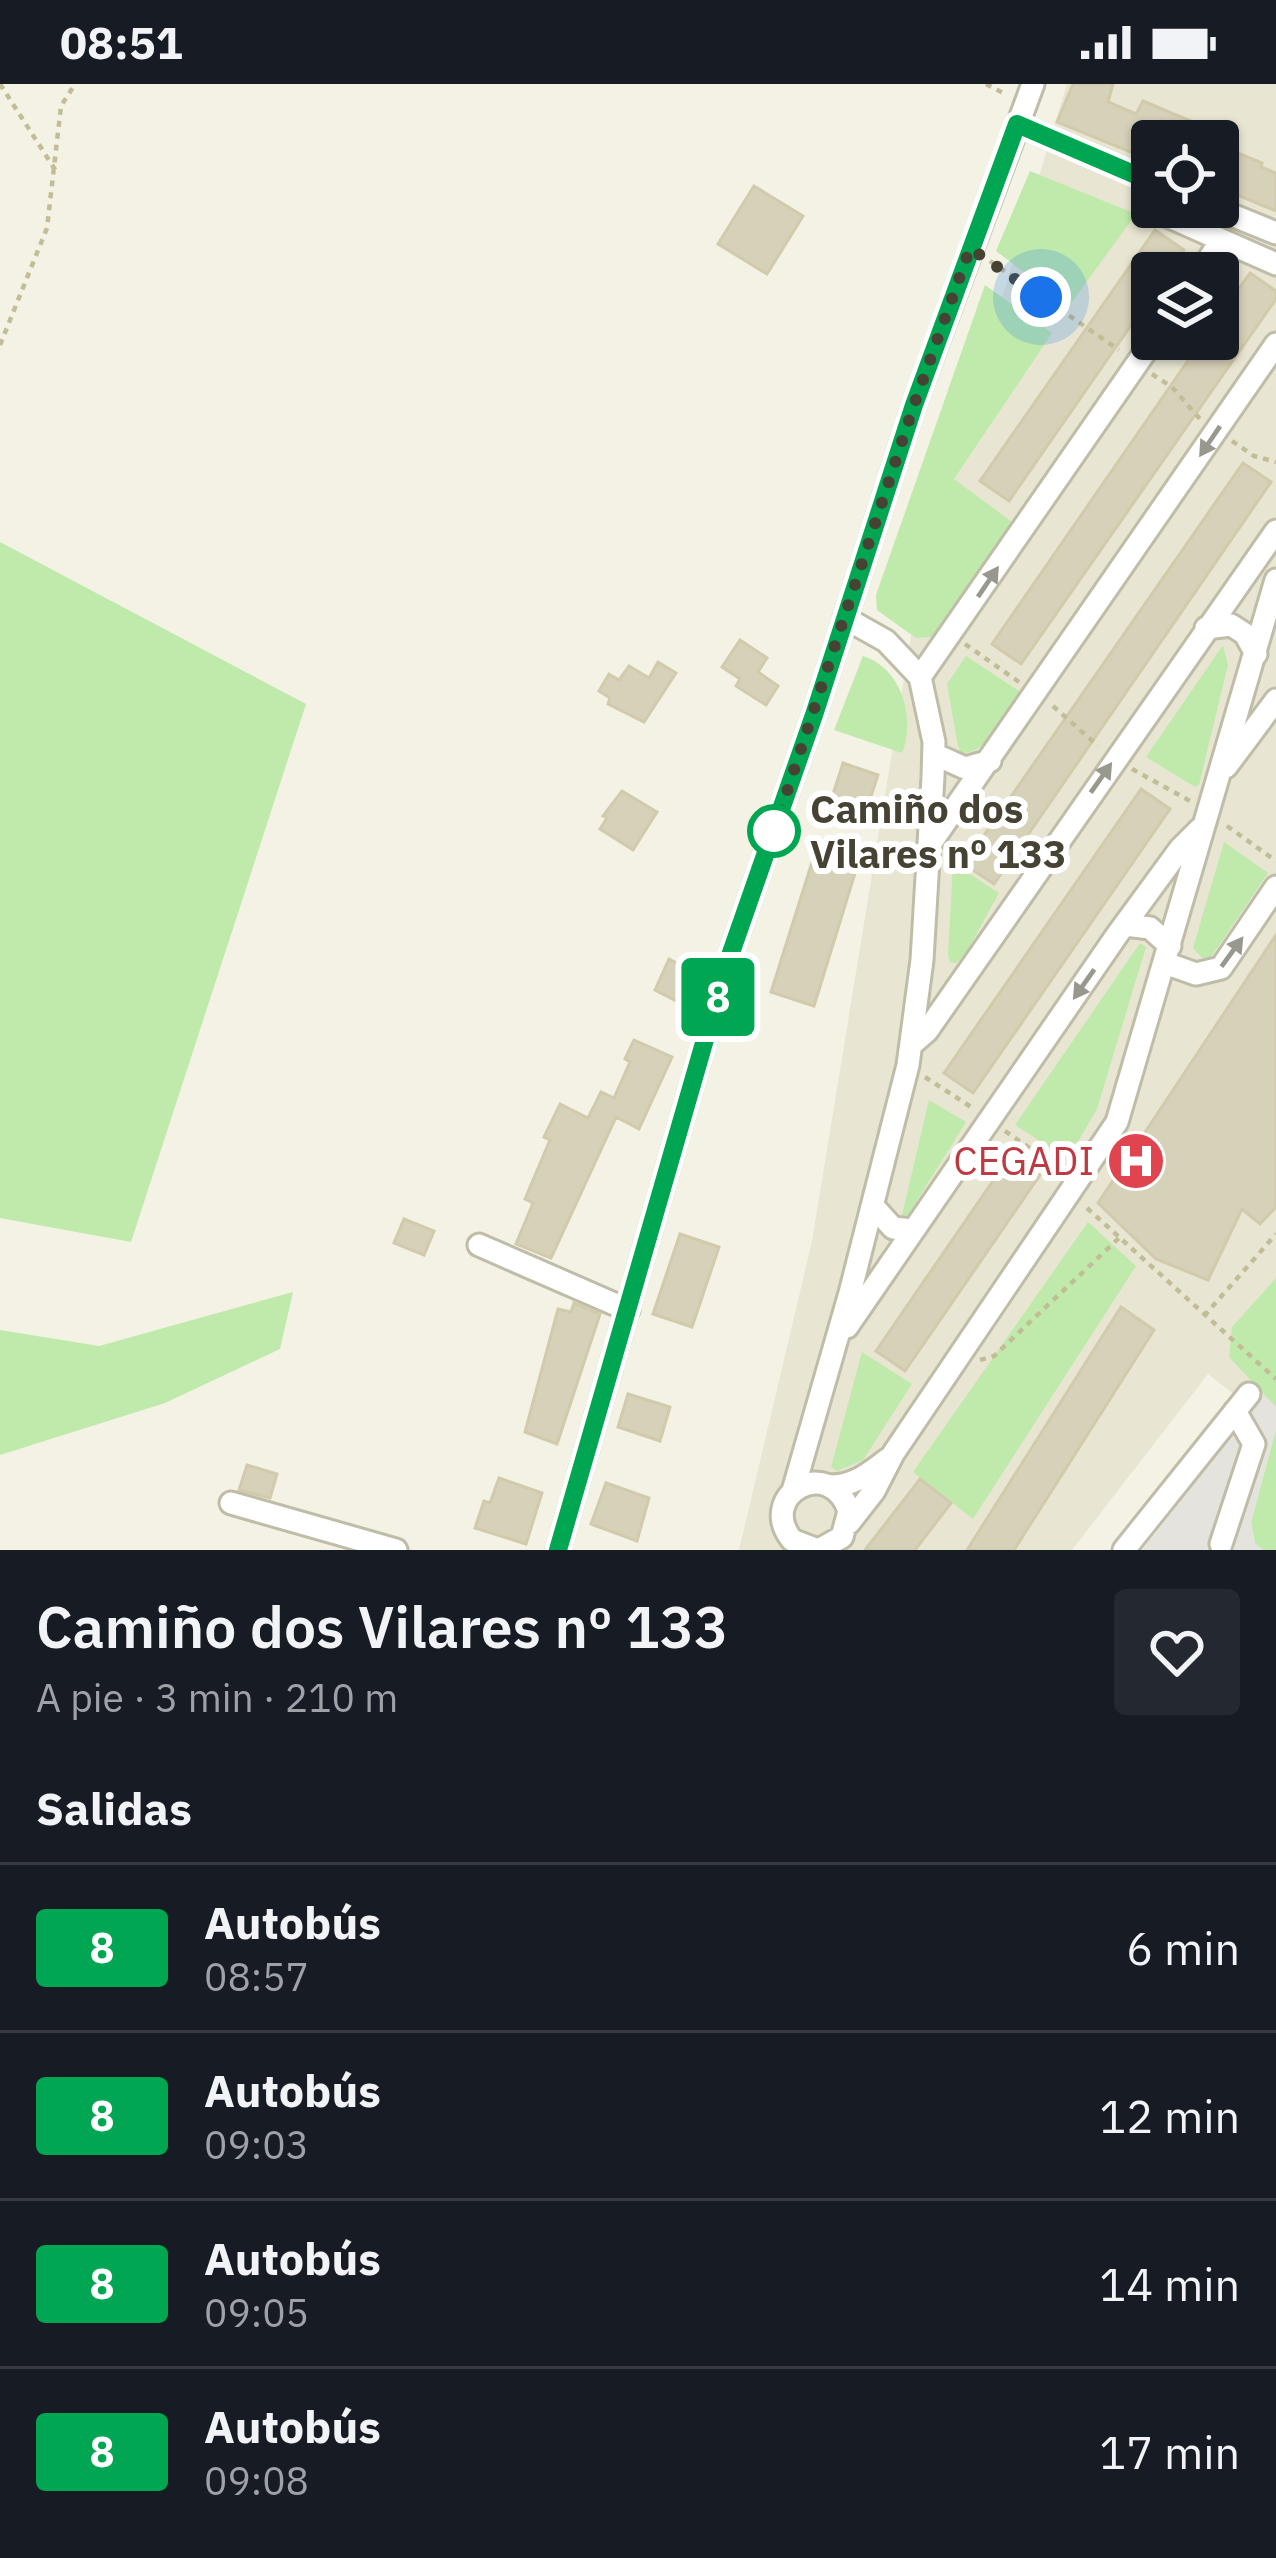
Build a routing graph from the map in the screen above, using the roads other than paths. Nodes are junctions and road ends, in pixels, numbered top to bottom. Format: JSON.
{"nodes":[{"id":1,"x":1033,"y":84,"type":"edge"},
{"id":2,"x":1017,"y":124,"type":"junction"},
{"id":3,"x":1078,"y":151,"type":"junction"},
{"id":4,"x":1131,"y":173,"type":"edge"},
{"id":5,"x":1131,"y":186,"type":"edge"},
{"id":6,"x":1239,"y":218,"type":"edge"},
{"id":7,"x":1194,"y":228,"type":"edge"},
{"id":8,"x":1276,"y":233,"type":"edge"},
{"id":9,"x":1221,"y":240,"type":"junction"},
{"id":10,"x":1213,"y":252,"type":"edge"},
{"id":11,"x":1276,"y":264,"type":"edge"},
{"id":12,"x":1276,"y":344,"type":"edge"},
{"id":13,"x":1139,"y":360,"type":"edge"},
{"id":14,"x":1276,"y":530,"type":"edge"},
{"id":15,"x":1276,"y":580,"type":"edge"},
{"id":16,"x":845,"y":618,"type":"junction"},
{"id":17,"x":1206,"y":628,"type":"junction"},
{"id":18,"x":1264,"y":648,"type":"edge"},
{"id":19,"x":920,"y":677,"type":"junction"},
{"id":20,"x":1276,"y":700,"type":"edge"},
{"id":21,"x":934,"y":754,"type":"junction"},
{"id":22,"x":990,"y":761,"type":"junction"},
{"id":23,"x":1221,"y":773,"type":"junction"},
{"id":24,"x":1208,"y":817,"type":"junction"},
{"id":25,"x":928,"y":848,"type":"junction"},
{"id":26,"x":1276,"y":886,"type":"edge"},
{"id":27,"x":1125,"y":925,"type":"junction"},
{"id":28,"x":1167,"y":955,"type":"junction"},
{"id":29,"x":922,"y":960,"type":"junction"},
{"id":30,"x":960,"y":982,"type":"junction"},
{"id":31,"x":912,"y":1044,"type":"junction"},
{"id":32,"x":873,"y":1206,"type":"junction"},
{"id":33,"x":914,"y":1230,"type":"junction"},
{"id":34,"x":479,"y":1245,"type":"dead end"},
{"id":35,"x":628,"y":1310,"type":"junction"},
{"id":36,"x":836,"y":1342,"type":"junction"},
{"id":37,"x":817,"y":1411,"type":"junction"},
{"id":38,"x":893,"y":1454,"type":"junction"},
{"id":39,"x":826,"y":1484,"type":"junction"},
{"id":40,"x":793,"y":1491,"type":"junction"},
{"id":41,"x":231,"y":1503,"type":"dead end"},
{"id":42,"x":785,"y":1541,"type":"edge"},
{"id":43,"x":831,"y":1543,"type":"edge"},
{"id":44,"x":1221,"y":1548,"type":"edge"},
{"id":45,"x":396,"y":1550,"type":"edge"},
{"id":46,"x":559,"y":1550,"type":"edge"},
{"id":47,"x":1124,"y":1550,"type":"edge"}],
"edges":[{"from":1,"to":2,"type":"street"},
{"from":2,"to":3,"type":"street"},
{"from":2,"to":16,"type":"street"},
{"from":3,"to":4,"type":"street"},
{"from":3,"to":5,"type":"street"},
{"from":6,"to":8,"type":"street"},
{"from":7,"to":9,"type":"street"},
{"from":9,"to":10,"type":"street"},
{"from":9,"to":11,"type":"street"},
{"from":12,"to":22,"type":"street","one_way":true},
{"from":19,"to":13,"type":"street","one_way":true},
{"from":14,"to":17,"type":"street"},
{"from":15,"to":18,"type":"street"},
{"from":16,"to":19,"type":"street"},
{"from":16,"to":35,"type":"street"},
{"from":17,"to":18,"type":"street"},
{"from":30,"to":17,"type":"street","one_way":true},
{"from":18,"to":23,"type":"street"},
{"from":19,"to":21,"type":"street"},
{"from":20,"to":23,"type":"street"},
{"from":21,"to":22,"type":"street"},
{"from":21,"to":25,"type":"street"},
{"from":22,"to":25,"type":"street"},
{"from":23,"to":24,"type":"street"},
{"from":24,"to":27,"type":"street"},
{"from":24,"to":28,"type":"street"},
{"from":25,"to":29,"type":"street"},
{"from":28,"to":26,"type":"street","one_way":true},
{"from":27,"to":28,"type":"street"},
{"from":27,"to":33,"type":"street","one_way":true},
{"from":28,"to":38,"type":"street"},
{"from":29,"to":30,"type":"street"},
{"from":29,"to":31,"type":"street"},
{"from":30,"to":31,"type":"street"},
{"from":31,"to":32,"type":"street"},
{"from":32,"to":33,"type":"street"},
{"from":32,"to":36,"type":"street"},
{"from":33,"to":36,"type":"street"},
{"from":34,"to":35,"type":"street"},
{"from":35,"to":46,"type":"street"},
{"from":36,"to":37,"type":"street"},
{"from":37,"to":39,"type":"street"},
{"from":37,"to":40,"type":"street"},
{"from":38,"to":39,"type":"street"},
{"from":38,"to":43,"type":"street"},
{"from":39,"to":40,"type":"street"},
{"from":39,"to":43,"type":"street"},
{"from":40,"to":42,"type":"street"},
{"from":41,"to":45,"type":"street"},
{"from":42,"to":43,"type":"street"},
{"from":44,"to":47,"type":"street"}]}
